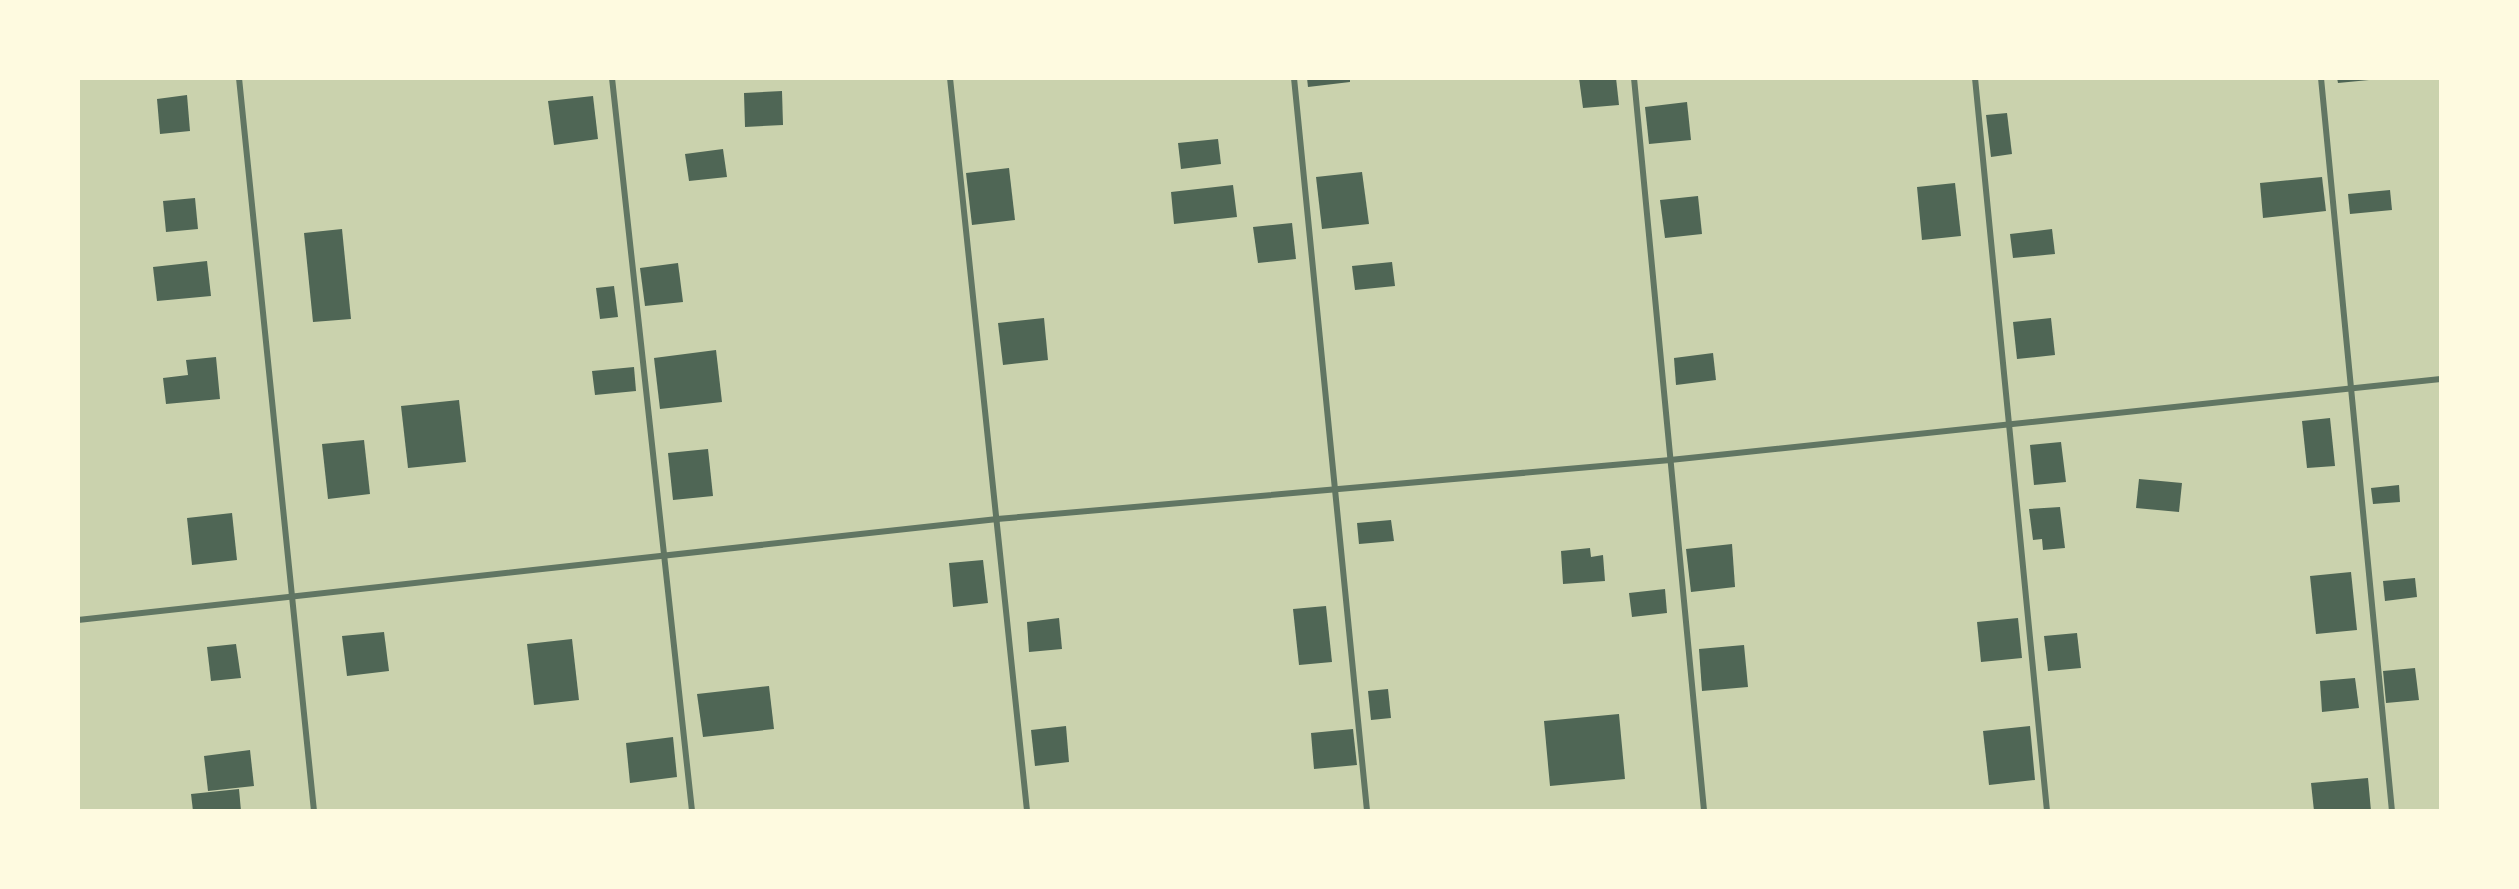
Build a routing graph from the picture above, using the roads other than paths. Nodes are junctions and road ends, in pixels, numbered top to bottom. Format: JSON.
{"nodes":[{"id":1,"x":239,"y":78,"type":"edge"},
{"id":2,"x":612,"y":78,"type":"edge"},
{"id":3,"x":951,"y":78,"type":"edge"},
{"id":4,"x":1294,"y":78,"type":"edge"},
{"id":5,"x":1634,"y":78,"type":"edge"},
{"id":6,"x":1975,"y":78,"type":"edge"},
{"id":7,"x":2321,"y":78,"type":"edge"},
{"id":8,"x":2441,"y":379,"type":"edge"},
{"id":9,"x":2350,"y":390,"type":"junction"},
{"id":10,"x":2008,"y":425,"type":"junction"},
{"id":11,"x":1670,"y":460,"type":"junction"},
{"id":12,"x":1336,"y":488,"type":"junction"},
{"id":13,"x":997,"y":519,"type":"junction"},
{"id":14,"x":663,"y":556,"type":"junction"},
{"id":15,"x":291,"y":597,"type":"junction"},
{"id":16,"x":78,"y":620,"type":"edge"},
{"id":17,"x":314,"y":811,"type":"edge"},
{"id":18,"x":692,"y":811,"type":"edge"},
{"id":19,"x":1027,"y":811,"type":"edge"},
{"id":20,"x":1367,"y":811,"type":"edge"},
{"id":21,"x":1704,"y":811,"type":"edge"},
{"id":22,"x":2047,"y":811,"type":"edge"},
{"id":23,"x":2392,"y":811,"type":"edge"}],
"edges":[{"from":1,"to":15,"type":"street"},
{"from":2,"to":14,"type":"street"},
{"from":3,"to":13,"type":"street"},
{"from":4,"to":12,"type":"street"},
{"from":5,"to":11,"type":"street"},
{"from":6,"to":10,"type":"street"},
{"from":7,"to":9,"type":"street"},
{"from":8,"to":9,"type":"street"},
{"from":9,"to":10,"type":"street"},
{"from":9,"to":23,"type":"street"},
{"from":10,"to":11,"type":"street"},
{"from":10,"to":22,"type":"street"},
{"from":11,"to":12,"type":"street"},
{"from":11,"to":21,"type":"street"},
{"from":12,"to":13,"type":"street"},
{"from":12,"to":20,"type":"street"},
{"from":13,"to":14,"type":"street"},
{"from":13,"to":19,"type":"street"},
{"from":14,"to":15,"type":"street"},
{"from":14,"to":18,"type":"street"},
{"from":15,"to":16,"type":"street"},
{"from":15,"to":17,"type":"street"}]}
